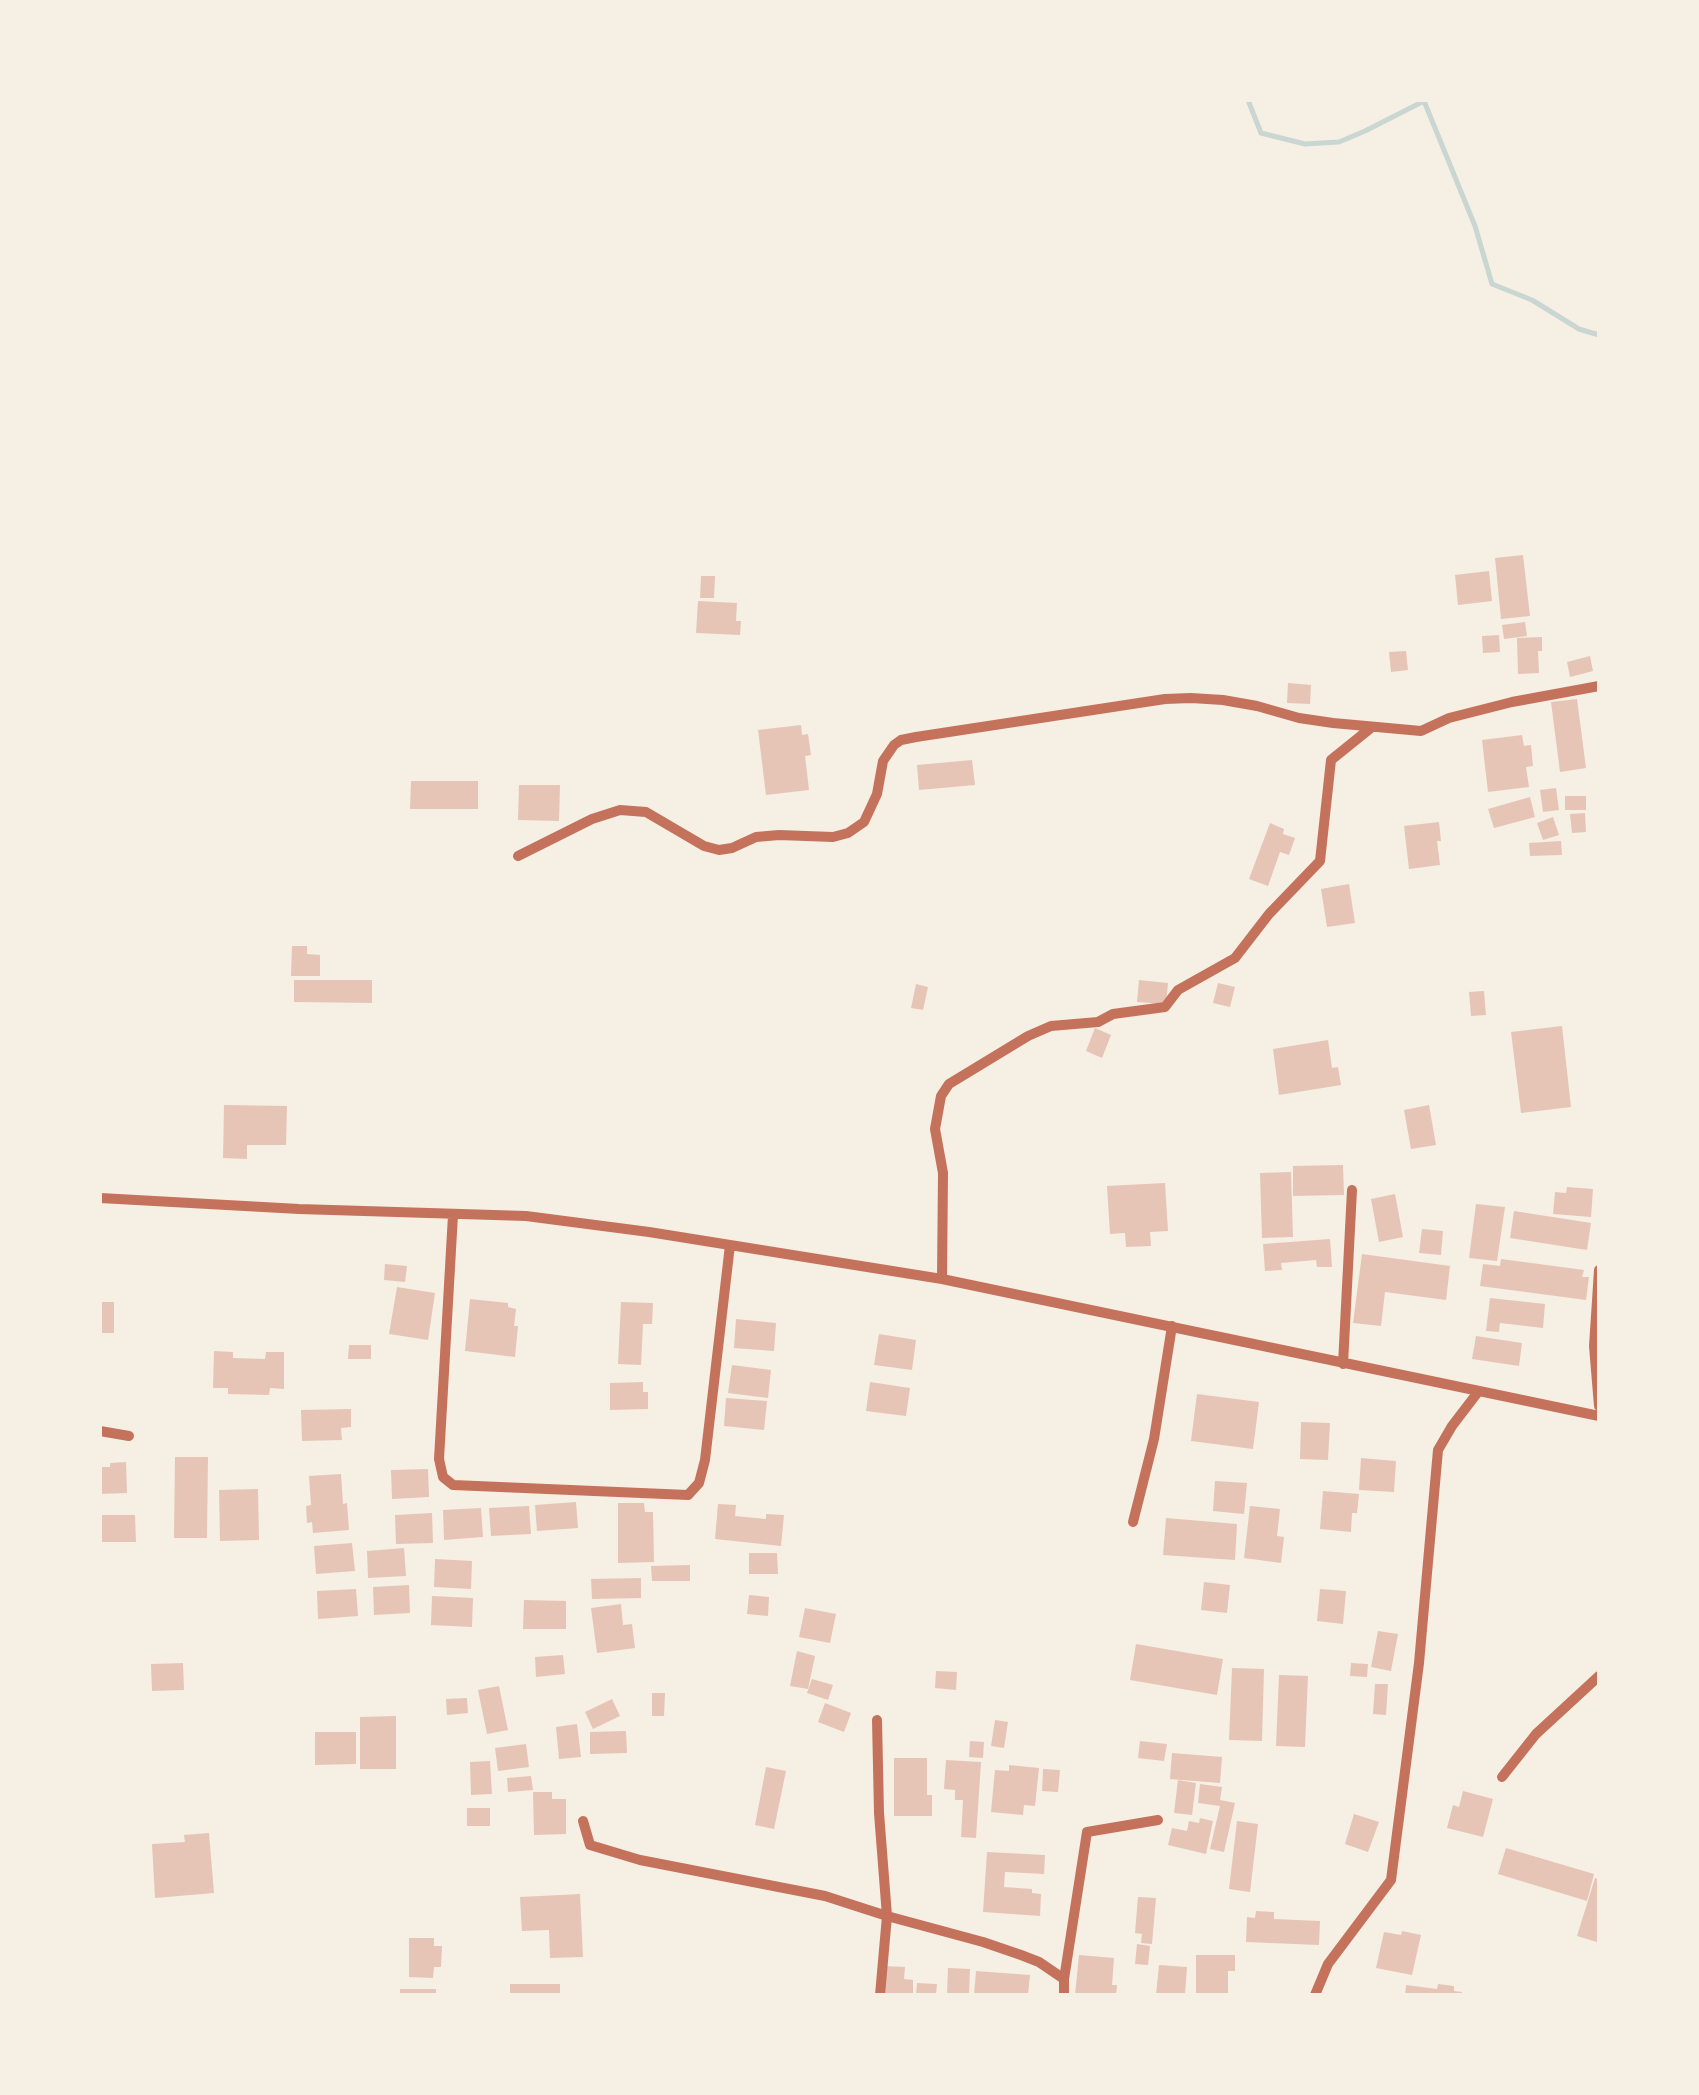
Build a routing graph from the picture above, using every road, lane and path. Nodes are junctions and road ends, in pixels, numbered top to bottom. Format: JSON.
{"nodes":[{"id":1,"x":1599,"y":686,"type":"edge"},
{"id":2,"x":1373,"y":727,"type":"junction"},
{"id":3,"x":518,"y":856,"type":"dead end"},
{"id":4,"x":1352,"y":1190,"type":"dead end"},
{"id":5,"x":100,"y":1198,"type":"edge"},
{"id":6,"x":453,"y":1215,"type":"junction"},
{"id":7,"x":730,"y":1246,"type":"junction"},
{"id":8,"x":1599,"y":1270,"type":"edge"},
{"id":9,"x":942,"y":1279,"type":"junction"},
{"id":10,"x":1172,"y":1326,"type":"junction"},
{"id":11,"x":1342,"y":1364,"type":"junction"},
{"id":12,"x":1478,"y":1392,"type":"junction"},
{"id":13,"x":1599,"y":1406,"type":"edge"},
{"id":14,"x":1599,"y":1416,"type":"edge"},
{"id":15,"x":100,"y":1431,"type":"edge"},
{"id":16,"x":128,"y":1436,"type":"dead end"},
{"id":17,"x":1132,"y":1522,"type":"dead end"},
{"id":18,"x":1599,"y":1676,"type":"edge"},
{"id":19,"x":877,"y":1720,"type":"dead end"},
{"id":20,"x":1502,"y":1777,"type":"dead end"},
{"id":21,"x":1158,"y":1820,"type":"dead end"},
{"id":22,"x":583,"y":1821,"type":"dead end"},
{"id":23,"x":887,"y":1916,"type":"junction"},
{"id":24,"x":1064,"y":1979,"type":"junction"},
{"id":25,"x":880,"y":1995,"type":"edge"},
{"id":26,"x":1064,"y":1995,"type":"edge"},
{"id":27,"x":1315,"y":1995,"type":"edge"}],
"edges":[{"from":1,"to":2,"type":"street"},
{"from":2,"to":3,"type":"street"},
{"from":2,"to":9,"type":"street"},
{"from":4,"to":11,"type":"street"},
{"from":5,"to":6,"type":"street"},
{"from":6,"to":7,"type":"street"},
{"from":6,"to":7,"type":"street"},
{"from":7,"to":9,"type":"street"},
{"from":8,"to":13,"type":"street"},
{"from":9,"to":10,"type":"street"},
{"from":10,"to":11,"type":"street"},
{"from":10,"to":17,"type":"street"},
{"from":11,"to":12,"type":"street"},
{"from":12,"to":14,"type":"street"},
{"from":12,"to":27,"type":"street"},
{"from":15,"to":16,"type":"street"},
{"from":18,"to":20,"type":"street"},
{"from":19,"to":23,"type":"street"},
{"from":21,"to":24,"type":"street"},
{"from":22,"to":23,"type":"street"},
{"from":23,"to":24,"type":"street"},
{"from":23,"to":25,"type":"street"},
{"from":24,"to":26,"type":"street"}]}
